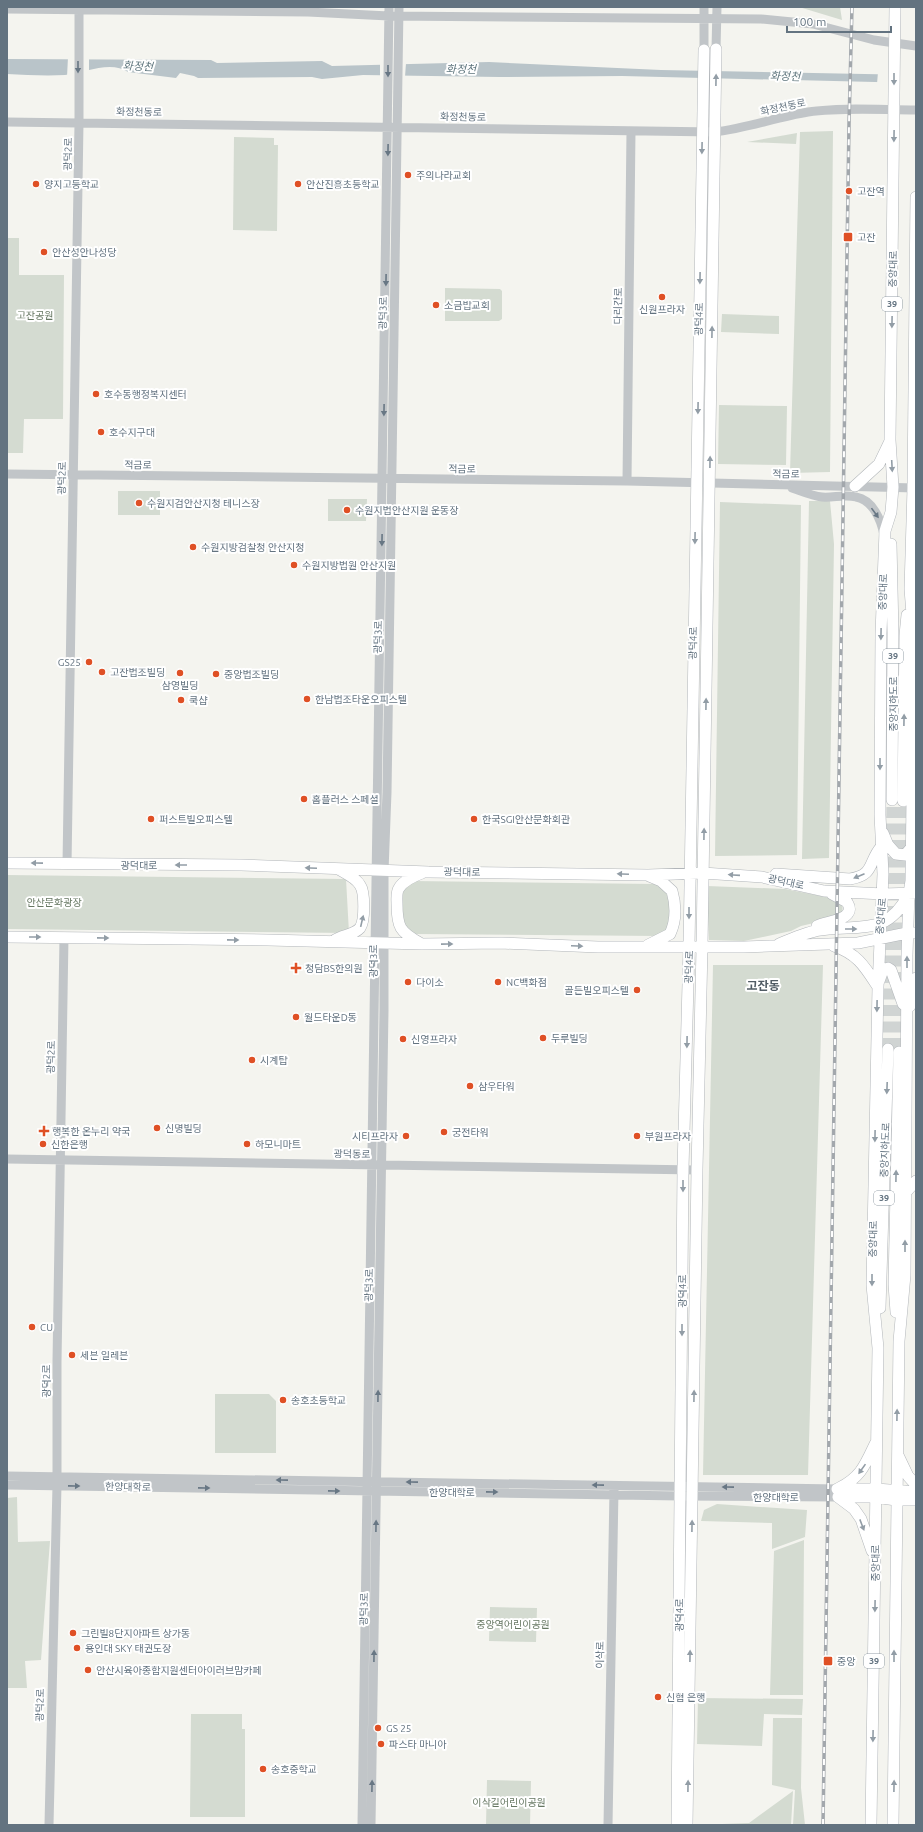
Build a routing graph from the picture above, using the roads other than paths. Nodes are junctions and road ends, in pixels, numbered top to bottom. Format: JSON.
{"nodes":[{"id":1,"x":704,"y":7,"type":"edge"},
{"id":2,"x":717,"y":7,"type":"edge"},
{"id":3,"x":895,"y":7,"type":"edge"},
{"id":4,"x":79,"y":8,"type":"edge"},
{"id":5,"x":7,"y":9,"type":"edge"},
{"id":6,"x":394,"y":12,"type":"edge"},
{"id":7,"x":704,"y":18,"type":"junction"},
{"id":8,"x":717,"y":18,"type":"junction"},
{"id":9,"x":894,"y":42,"type":"junction"},
{"id":10,"x":916,"y":46,"type":"edge"},
{"id":11,"x":716,"y":49,"type":"joint"},
{"id":12,"x":704,"y":50,"type":"joint"},
{"id":13,"x":894,"y":110,"type":"junction"},
{"id":14,"x":916,"y":110,"type":"edge"},
{"id":15,"x":7,"y":122,"type":"edge"},
{"id":16,"x":79,"y":123,"type":"junction"},
{"id":17,"x":393,"y":127,"type":"junction"},
{"id":18,"x":631,"y":131,"type":"junction"},
{"id":19,"x":702,"y":132,"type":"junction"},
{"id":20,"x":715,"y":132,"type":"junction"},
{"id":21,"x":916,"y":197,"type":"edge"},
{"id":22,"x":890,"y":440,"type":"junction"},
{"id":23,"x":915,"y":452,"type":"edge"},
{"id":24,"x":7,"y":474,"type":"edge"},
{"id":25,"x":73,"y":475,"type":"junction"},
{"id":26,"x":388,"y":478,"type":"junction"},
{"id":27,"x":626,"y":481,"type":"junction"},
{"id":28,"x":696,"y":482,"type":"junction"},
{"id":29,"x":709,"y":483,"type":"junction"},
{"id":30,"x":779,"y":484,"type":"junction"},
{"id":31,"x":855,"y":486,"type":"junction"},
{"id":32,"x":893,"y":487,"type":"junction"},
{"id":33,"x":915,"y":488,"type":"edge"},
{"id":34,"x":890,"y":512,"type":"junction"},
{"id":35,"x":914,"y":515,"type":"edge"},
{"id":36,"x":885,"y":536,"type":"junction"},
{"id":37,"x":910,"y":589,"type":"junction"},
{"id":38,"x":915,"y":640,"type":"edge"},
{"id":39,"x":915,"y":668,"type":"edge"},
{"id":40,"x":880,"y":815,"type":"junction"},
{"id":41,"x":913,"y":845,"type":"edge"},
{"id":42,"x":881,"y":846,"type":"junction"},
{"id":43,"x":7,"y":863,"type":"edge"},
{"id":44,"x":67,"y":864,"type":"junction"},
{"id":45,"x":337,"y":869,"type":"junction"},
{"id":46,"x":380,"y":871,"type":"junction"},
{"id":47,"x":424,"y":872,"type":"junction"},
{"id":48,"x":703,"y":873,"type":"junction"},
{"id":49,"x":690,"y":874,"type":"junction"},
{"id":50,"x":648,"y":875,"type":"junction"},
{"id":51,"x":762,"y":877,"type":"junction"},
{"id":52,"x":824,"y":891,"type":"junction"},
{"id":53,"x":912,"y":893,"type":"edge"},
{"id":54,"x":883,"y":894,"type":"junction"},
{"id":55,"x":881,"y":924,"type":"junction"},
{"id":56,"x":806,"y":932,"type":"junction"},
{"id":57,"x":912,"y":933,"type":"edge"},
{"id":58,"x":7,"y":937,"type":"edge"},
{"id":59,"x":64,"y":937,"type":"junction"},
{"id":60,"x":879,"y":939,"type":"junction"},
{"id":61,"x":332,"y":942,"type":"junction"},
{"id":62,"x":380,"y":943,"type":"junction"},
{"id":63,"x":422,"y":944,"type":"junction"},
{"id":64,"x":827,"y":944,"type":"junction"},
{"id":65,"x":773,"y":946,"type":"junction"},
{"id":66,"x":643,"y":947,"type":"junction"},
{"id":67,"x":689,"y":947,"type":"junction"},
{"id":68,"x":702,"y":947,"type":"junction"},
{"id":69,"x":916,"y":978,"type":"edge"},
{"id":70,"x":878,"y":987,"type":"junction"},
{"id":71,"x":907,"y":1014,"type":"junction"},
{"id":72,"x":906,"y":1155,"type":"junction"},
{"id":73,"x":7,"y":1160,"type":"edge"},
{"id":74,"x":60,"y":1160,"type":"junction"},
{"id":75,"x":377,"y":1165,"type":"junction"},
{"id":76,"x":916,"y":1167,"type":"edge"},
{"id":77,"x":683,"y":1169,"type":"junction"},
{"id":78,"x":697,"y":1170,"type":"junction"},
{"id":79,"x":916,"y":1181,"type":"edge"},
{"id":80,"x":906,"y":1192,"type":"junction"},
{"id":81,"x":898,"y":1341,"type":"junction"},
{"id":82,"x":878,"y":1348,"type":"junction"},
{"id":83,"x":877,"y":1440,"type":"junction"},
{"id":84,"x":897,"y":1454,"type":"junction"},
{"id":85,"x":7,"y":1476,"type":"edge"},
{"id":86,"x":57,"y":1481,"type":"junction"},
{"id":87,"x":372,"y":1481,"type":"junction"},
{"id":88,"x":7,"y":1485,"type":"edge"},
{"id":89,"x":614,"y":1485,"type":"junction"},
{"id":90,"x":916,"y":1485,"type":"edge"},
{"id":91,"x":372,"y":1491,"type":"junction"},
{"id":92,"x":680,"y":1491,"type":"junction"},
{"id":93,"x":692,"y":1491,"type":"junction"},
{"id":94,"x":837,"y":1493,"type":"junction"},
{"id":95,"x":875,"y":1493,"type":"junction"},
{"id":96,"x":614,"y":1495,"type":"junction"},
{"id":97,"x":896,"y":1496,"type":"junction"},
{"id":98,"x":916,"y":1497,"type":"edge"},
{"id":99,"x":895,"y":1555,"type":"junction"},
{"id":100,"x":875,"y":1560,"type":"junction"},
{"id":101,"x":49,"y":1825,"type":"edge"},
{"id":102,"x":362,"y":1825,"type":"edge"},
{"id":103,"x":372,"y":1825,"type":"edge"},
{"id":104,"x":608,"y":1825,"type":"edge"},
{"id":105,"x":677,"y":1825,"type":"edge"},
{"id":106,"x":687,"y":1825,"type":"edge"},
{"id":107,"x":872,"y":1825,"type":"edge"},
{"id":108,"x":893,"y":1825,"type":"edge"}],
"edges":[{"from":1,"to":7,"type":"street"},
{"from":2,"to":8,"type":"street"},
{"from":3,"to":9,"type":"main road","name":"중앙대로","number":"39"},
{"from":4,"to":5,"type":"street"},
{"from":4,"to":6,"type":"street"},
{"from":4,"to":16,"type":"street","name":"광덕2로","one_way":true},
{"from":6,"to":7,"type":"street"},
{"from":6,"to":17,"type":"street","name":"광덕3로"},
{"from":7,"to":8,"type":"street"},
{"from":7,"to":12,"type":"street"},
{"from":8,"to":9,"type":"street"},
{"from":8,"to":11,"type":"street"},
{"from":9,"to":10,"type":"street"},
{"from":9,"to":13,"type":"main road","name":"중앙대로","number":"39","one_way":true},
{"from":20,"to":11,"type":"main road","name":"광덕4로","one_way":true},
{"from":12,"to":19,"type":"main road","name":"광덕4로"},
{"from":13,"to":14,"type":"street","name":"화정천동로"},
{"from":13,"to":20,"type":"street","name":"화정천동로"},
{"from":13,"to":22,"type":"main road","name":"중앙대로","number":"39","one_way":true},
{"from":15,"to":16,"type":"street","name":"화정천동로"},
{"from":16,"to":17,"type":"street","name":"화정천동로"},
{"from":16,"to":25,"type":"street","name":"광덕2로"},
{"from":17,"to":18,"type":"street","name":"화정천동로"},
{"from":17,"to":26,"type":"street","name":"광덕3로"},
{"from":18,"to":19,"type":"street","name":"화정천동로"},
{"from":18,"to":27,"type":"street","name":"다리간로"},
{"from":19,"to":20,"type":"street","name":"화정천동로"},
{"from":19,"to":28,"type":"main road","name":"광덕4로","one_way":true},
{"from":29,"to":20,"type":"main road","name":"광덕4로","one_way":true},
{"from":21,"to":23,"type":"main road","name":"중앙대로","number":"39"},
{"from":22,"to":31,"type":"main road"},
{"from":22,"to":32,"type":"main road","name":"중앙대로","number":"39","one_way":true},
{"from":23,"to":33,"type":"main road","name":"중앙대로","number":"39"},
{"from":24,"to":25,"type":"street","name":"적금로"},
{"from":25,"to":26,"type":"street","name":"적금로"},
{"from":25,"to":44,"type":"street","name":"광덕2로"},
{"from":26,"to":27,"type":"street","name":"적금로"},
{"from":26,"to":46,"type":"street","name":"광덕3로"},
{"from":27,"to":28,"type":"street","name":"적금로"},
{"from":28,"to":29,"type":"street","name":"적금로"},
{"from":28,"to":49,"type":"main road","name":"광덕4로","one_way":true},
{"from":29,"to":30,"type":"street","name":"적금로"},
{"from":48,"to":29,"type":"main road","name":"광덕4로","one_way":true},
{"from":30,"to":31,"type":"street","name":"적금로"},
{"from":30,"to":36,"type":"street","one_way":true},
{"from":31,"to":32,"type":"street","name":"적금로"},
{"from":32,"to":33,"type":"street","name":"적금로"},
{"from":32,"to":34,"type":"main road","name":"중앙대로","number":"39"},
{"from":33,"to":35,"type":"main road","name":"중앙대로","number":"39"},
{"from":34,"to":36,"type":"main road","name":"중앙대로"},
{"from":34,"to":37,"type":"main road","name":"중앙지하도로","number":"39","one_way":true},
{"from":35,"to":37,"type":"main road","name":"중앙대로","number":"39"},
{"from":36,"to":40,"type":"main road","name":"중앙대로","one_way":true},
{"from":37,"to":38,"type":"main road","name":"중앙대로"},
{"from":38,"to":39,"type":"main road","name":"중앙대로"},
{"from":39,"to":41,"type":"main road","name":"중앙대로"},
{"from":40,"to":41,"type":"main road"},
{"from":40,"to":42,"type":"main road","name":"중앙대로"},
{"from":41,"to":53,"type":"main road","name":"중앙대로"},
{"from":42,"to":51,"type":"main road","one_way":true},
{"from":42,"to":54,"type":"main road","name":"중앙대로"},
{"from":44,"to":43,"type":"main road","name":"광덕대로","one_way":true},
{"from":45,"to":44,"type":"main road","name":"광덕대로","one_way":true},
{"from":45,"to":46,"type":"main road","name":"광덕대로"},
{"from":61,"to":45,"type":"main road","one_way":true},
{"from":46,"to":47,"type":"main road","name":"광덕대로"},
{"from":46,"to":62,"type":"street","name":"광덕3로"},
{"from":50,"to":47,"type":"main road","name":"광덕대로","one_way":true},
{"from":47,"to":63,"type":"main road"},
{"from":48,"to":49,"type":"main road","name":"광덕대로"},
{"from":51,"to":48,"type":"main road","name":"광덕대로","one_way":true},
{"from":48,"to":68,"type":"main road","name":"광덕4로"},
{"from":49,"to":50,"type":"main road","name":"광덕대로"},
{"from":49,"to":67,"type":"main road","name":"광덕4로","one_way":true},
{"from":50,"to":66,"type":"main road"},
{"from":51,"to":52,"type":"main road","name":"광덕대로"},
{"from":52,"to":54,"type":"main road","name":"광덕대로"},
{"from":52,"to":56,"type":"main road"},
{"from":53,"to":54,"type":"main road","name":"광덕대로"},
{"from":53,"to":55,"type":"main road"},
{"from":53,"to":57,"type":"main road","name":"중앙대로"},
{"from":54,"to":55,"type":"main road","name":"중앙대로"},
{"from":56,"to":55,"type":"main road","one_way":true},
{"from":55,"to":60,"type":"main road","name":"중앙대로"},
{"from":56,"to":65,"type":"main road"},
{"from":57,"to":60,"type":"main road"},
{"from":71,"to":57,"type":"main road","name":"중앙대로","one_way":true},
{"from":58,"to":59,"type":"main road","one_way":true},
{"from":59,"to":61,"type":"main road","one_way":true},
{"from":59,"to":74,"type":"street","name":"광덕2로"},
{"from":60,"to":64,"type":"main road"},
{"from":60,"to":70,"type":"main road","name":"중앙대로"},
{"from":61,"to":62,"type":"main road"},
{"from":62,"to":63,"type":"main road"},
{"from":62,"to":75,"type":"street","name":"광덕3로"},
{"from":63,"to":66,"type":"main road","one_way":true},
{"from":64,"to":65,"type":"main road"},
{"from":64,"to":70,"type":"main road"},
{"from":65,"to":68,"type":"main road"},
{"from":66,"to":67,"type":"main road"},
{"from":67,"to":68,"type":"main road"},
{"from":67,"to":77,"type":"main road","name":"광덕4로","one_way":true},
{"from":68,"to":78,"type":"main road","name":"광덕4로"},
{"from":69,"to":71,"type":"main road"},
{"from":70,"to":71,"type":"main road"},
{"from":70,"to":82,"type":"main road","name":"중앙대로","one_way":true},
{"from":71,"to":72,"type":"main road","name":"중앙대로"},
{"from":72,"to":76,"type":"main road"},
{"from":72,"to":80,"type":"main road","name":"중앙대로"},
{"from":73,"to":74,"type":"street","name":"광덕동로"},
{"from":74,"to":75,"type":"street","name":"광덕동로"},
{"from":74,"to":86,"type":"street","name":"광덕2로"},
{"from":75,"to":77,"type":"street","name":"광덕동로"},
{"from":75,"to":87,"type":"street","name":"광덕3로"},
{"from":77,"to":78,"type":"street","name":"광덕동로"},
{"from":77,"to":92,"type":"main road","name":"광덕4로","one_way":true},
{"from":93,"to":78,"type":"main road","name":"광덕4로","one_way":true},
{"from":79,"to":80,"type":"main road"},
{"from":81,"to":80,"type":"main road","name":"중앙대로","one_way":true},
{"from":81,"to":82,"type":"main road","name":"중앙지하도로","number":"39","one_way":true},
{"from":84,"to":81,"type":"main road","name":"중앙대로","number":"39","one_way":true},
{"from":82,"to":83,"type":"main road","name":"중앙대로","number":"39"},
{"from":83,"to":94,"type":"main road","one_way":true},
{"from":83,"to":95,"type":"main road","name":"중앙대로","number":"39"},
{"from":84,"to":90,"type":"main road"},
{"from":84,"to":97,"type":"main road","name":"중앙대로","number":"39"},
{"from":85,"to":86,"type":"street","name":"한양대학로"},
{"from":87,"to":86,"type":"street","name":"한양대학로","one_way":true},
{"from":86,"to":88,"type":"street","name":"한양대학로"},
{"from":86,"to":91,"type":"street","name":"한양대학로","one_way":true},
{"from":86,"to":101,"type":"street","name":"광덕2로"},
{"from":89,"to":87,"type":"street","name":"한양대학로","one_way":true},
{"from":87,"to":91,"type":"street","name":"광덕3로"},
{"from":89,"to":92,"type":"street","name":"한양대학로"},
{"from":89,"to":96,"type":"street","name":"이삭로"},
{"from":91,"to":96,"type":"street","name":"한양대학로","one_way":true},
{"from":91,"to":102,"type":"street","name":"광덕3로"},
{"from":103,"to":91,"type":"street","name":"광덕3로","one_way":true},
{"from":92,"to":93,"type":"street","name":"한양대학로"},
{"from":92,"to":96,"type":"street","name":"한양대학로"},
{"from":92,"to":105,"type":"main road","name":"광덕4로"},
{"from":93,"to":94,"type":"street","name":"한양대학로"},
{"from":106,"to":93,"type":"main road","name":"광덕4로","one_way":true},
{"from":94,"to":95,"type":"main road","name":"한양대학로"},
{"from":94,"to":100,"type":"main road","one_way":true},
{"from":95,"to":97,"type":"main road","name":"한양대학로"},
{"from":95,"to":100,"type":"main road","name":"중앙대로","number":"39"},
{"from":96,"to":104,"type":"street","name":"이삭로"},
{"from":97,"to":98,"type":"main road","name":"한양대학로"},
{"from":97,"to":99,"type":"main road","name":"중앙대로","number":"39"},
{"from":98,"to":99,"type":"main road"},
{"from":108,"to":99,"type":"main road","name":"중앙대로","number":"39","one_way":true},
{"from":100,"to":107,"type":"main road","name":"중앙대로","number":"39","one_way":true}]}
